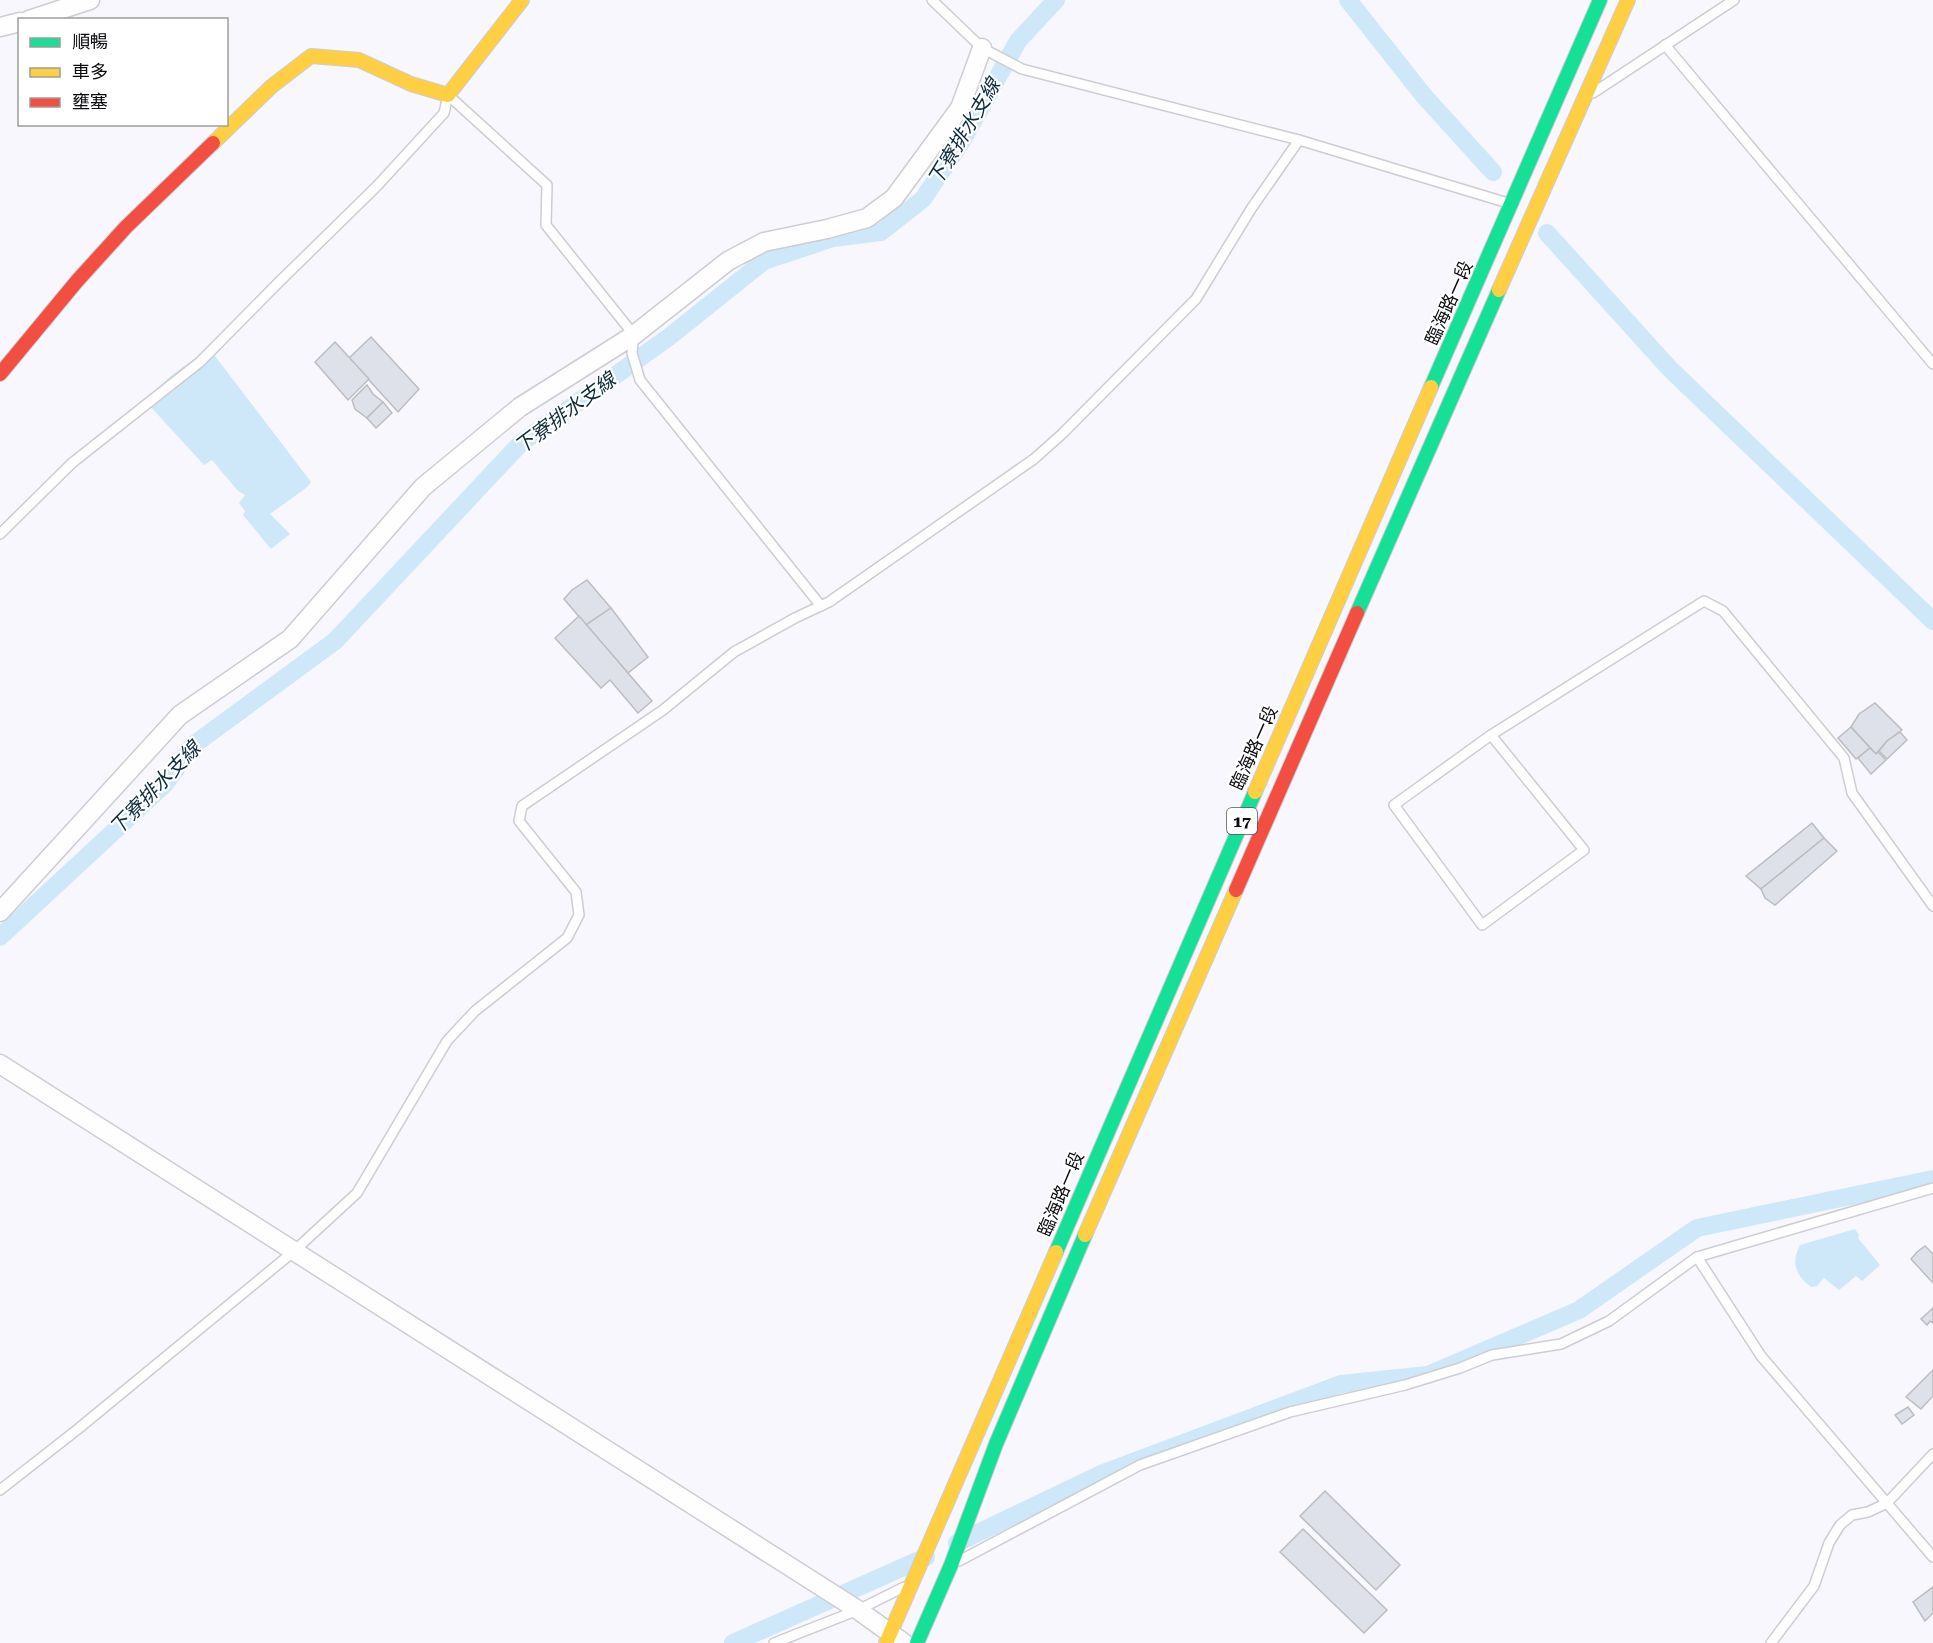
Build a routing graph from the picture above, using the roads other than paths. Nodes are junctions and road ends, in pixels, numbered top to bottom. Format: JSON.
{"nodes":[{"id":1,"x":522,"y":0,"type":"edge"},
{"id":2,"x":932,"y":0,"type":"edge"},
{"id":3,"x":1600,"y":0,"type":"edge"},
{"id":4,"x":1628,"y":0,"type":"edge"},
{"id":5,"x":1734,"y":0,"type":"edge"},
{"id":6,"x":78,"y":2,"type":"edge"},
{"id":7,"x":34,"y":18,"type":"edge"},
{"id":8,"x":18,"y":22,"type":"edge"},
{"id":9,"x":0,"y":27,"type":"edge"},
{"id":10,"x":1665,"y":45,"type":"junction"},
{"id":11,"x":982,"y":48,"type":"junction"},
{"id":12,"x":448,"y":94,"type":"junction"},
{"id":13,"x":1582,"y":100,"type":"junction"},
{"id":14,"x":1557,"y":138,"type":"dead end"},
{"id":15,"x":1299,"y":140,"type":"junction"},
{"id":16,"x":1544,"y":157,"type":"dead end"},
{"id":17,"x":1512,"y":204,"type":"junction"},
{"id":18,"x":634,"y":335,"type":"junction"},
{"id":19,"x":1933,"y":364,"type":"edge"},
{"id":20,"x":0,"y":375,"type":"edge"},
{"id":21,"x":0,"y":534,"type":"edge"},
{"id":22,"x":821,"y":606,"type":"junction"},
{"id":23,"x":1491,"y":735,"type":"junction"},
{"id":24,"x":1933,"y":906,"type":"edge"},
{"id":25,"x":0,"y":912,"type":"edge"},
{"id":26,"x":0,"y":1064,"type":"edge"},
{"id":27,"x":1933,"y":1188,"type":"edge"},
{"id":28,"x":293,"y":1252,"type":"junction"},
{"id":29,"x":1697,"y":1257,"type":"junction"},
{"id":30,"x":1933,"y":1454,"type":"edge"},
{"id":31,"x":0,"y":1490,"type":"edge"},
{"id":32,"x":1887,"y":1503,"type":"junction"},
{"id":33,"x":1933,"y":1557,"type":"edge"},
{"id":34,"x":937,"y":1564,"type":"junction"},
{"id":35,"x":913,"y":1583,"type":"junction"},
{"id":36,"x":858,"y":1610,"type":"junction"},
{"id":37,"x":893,"y":1640,"type":"edge"},
{"id":38,"x":774,"y":1643,"type":"edge"},
{"id":39,"x":917,"y":1643,"type":"edge"},
{"id":40,"x":1771,"y":1643,"type":"edge"}],
"edges":[{"from":1,"to":12,"type":"main road"},
{"from":2,"to":11,"type":"lane"},
{"from":3,"to":17,"type":"main road","name":"臨海路一段","number":"17"},
{"from":4,"to":13,"type":"main road","name":"臨海路一段","number":"17"},
{"from":5,"to":10,"type":"lane"},
{"from":6,"to":7,"type":"street"},
{"from":8,"to":9,"type":"street"},
{"from":10,"to":13,"type":"lane"},
{"from":10,"to":19,"type":"lane"},
{"from":11,"to":15,"type":"lane"},
{"from":11,"to":18,"type":"street"},
{"from":12,"to":18,"type":"lane"},
{"from":12,"to":20,"type":"main road"},
{"from":12,"to":21,"type":"lane"},
{"from":13,"to":14,"type":"lane"},
{"from":13,"to":34,"type":"main road","name":"臨海路一段","number":"17"},
{"from":15,"to":17,"type":"lane"},
{"from":15,"to":22,"type":"lane"},
{"from":16,"to":17,"type":"lane"},
{"from":17,"to":34,"type":"main road","name":"臨海路一段","number":"17"},
{"from":18,"to":22,"type":"lane"},
{"from":18,"to":25,"type":"street"},
{"from":22,"to":28,"type":"lane"},
{"from":23,"to":23,"type":"lane"},
{"from":23,"to":24,"type":"lane"},
{"from":26,"to":28,"type":"street"},
{"from":27,"to":29,"type":"lane"},
{"from":28,"to":31,"type":"lane"},
{"from":28,"to":36,"type":"street"},
{"from":29,"to":32,"type":"lane"},
{"from":29,"to":34,"type":"lane"},
{"from":30,"to":32,"type":"lane"},
{"from":32,"to":33,"type":"lane"},
{"from":32,"to":40,"type":"lane"},
{"from":34,"to":35,"type":"main road","name":"臨海路一段","number":"17"},
{"from":34,"to":39,"type":"main road","name":"臨海路一段","number":"17"},
{"from":35,"to":36,"type":"lane"},
{"from":35,"to":37,"type":"main road","name":"臨海路一段","number":"17"},
{"from":36,"to":37,"type":"street"},
{"from":36,"to":38,"type":"lane"}]}
